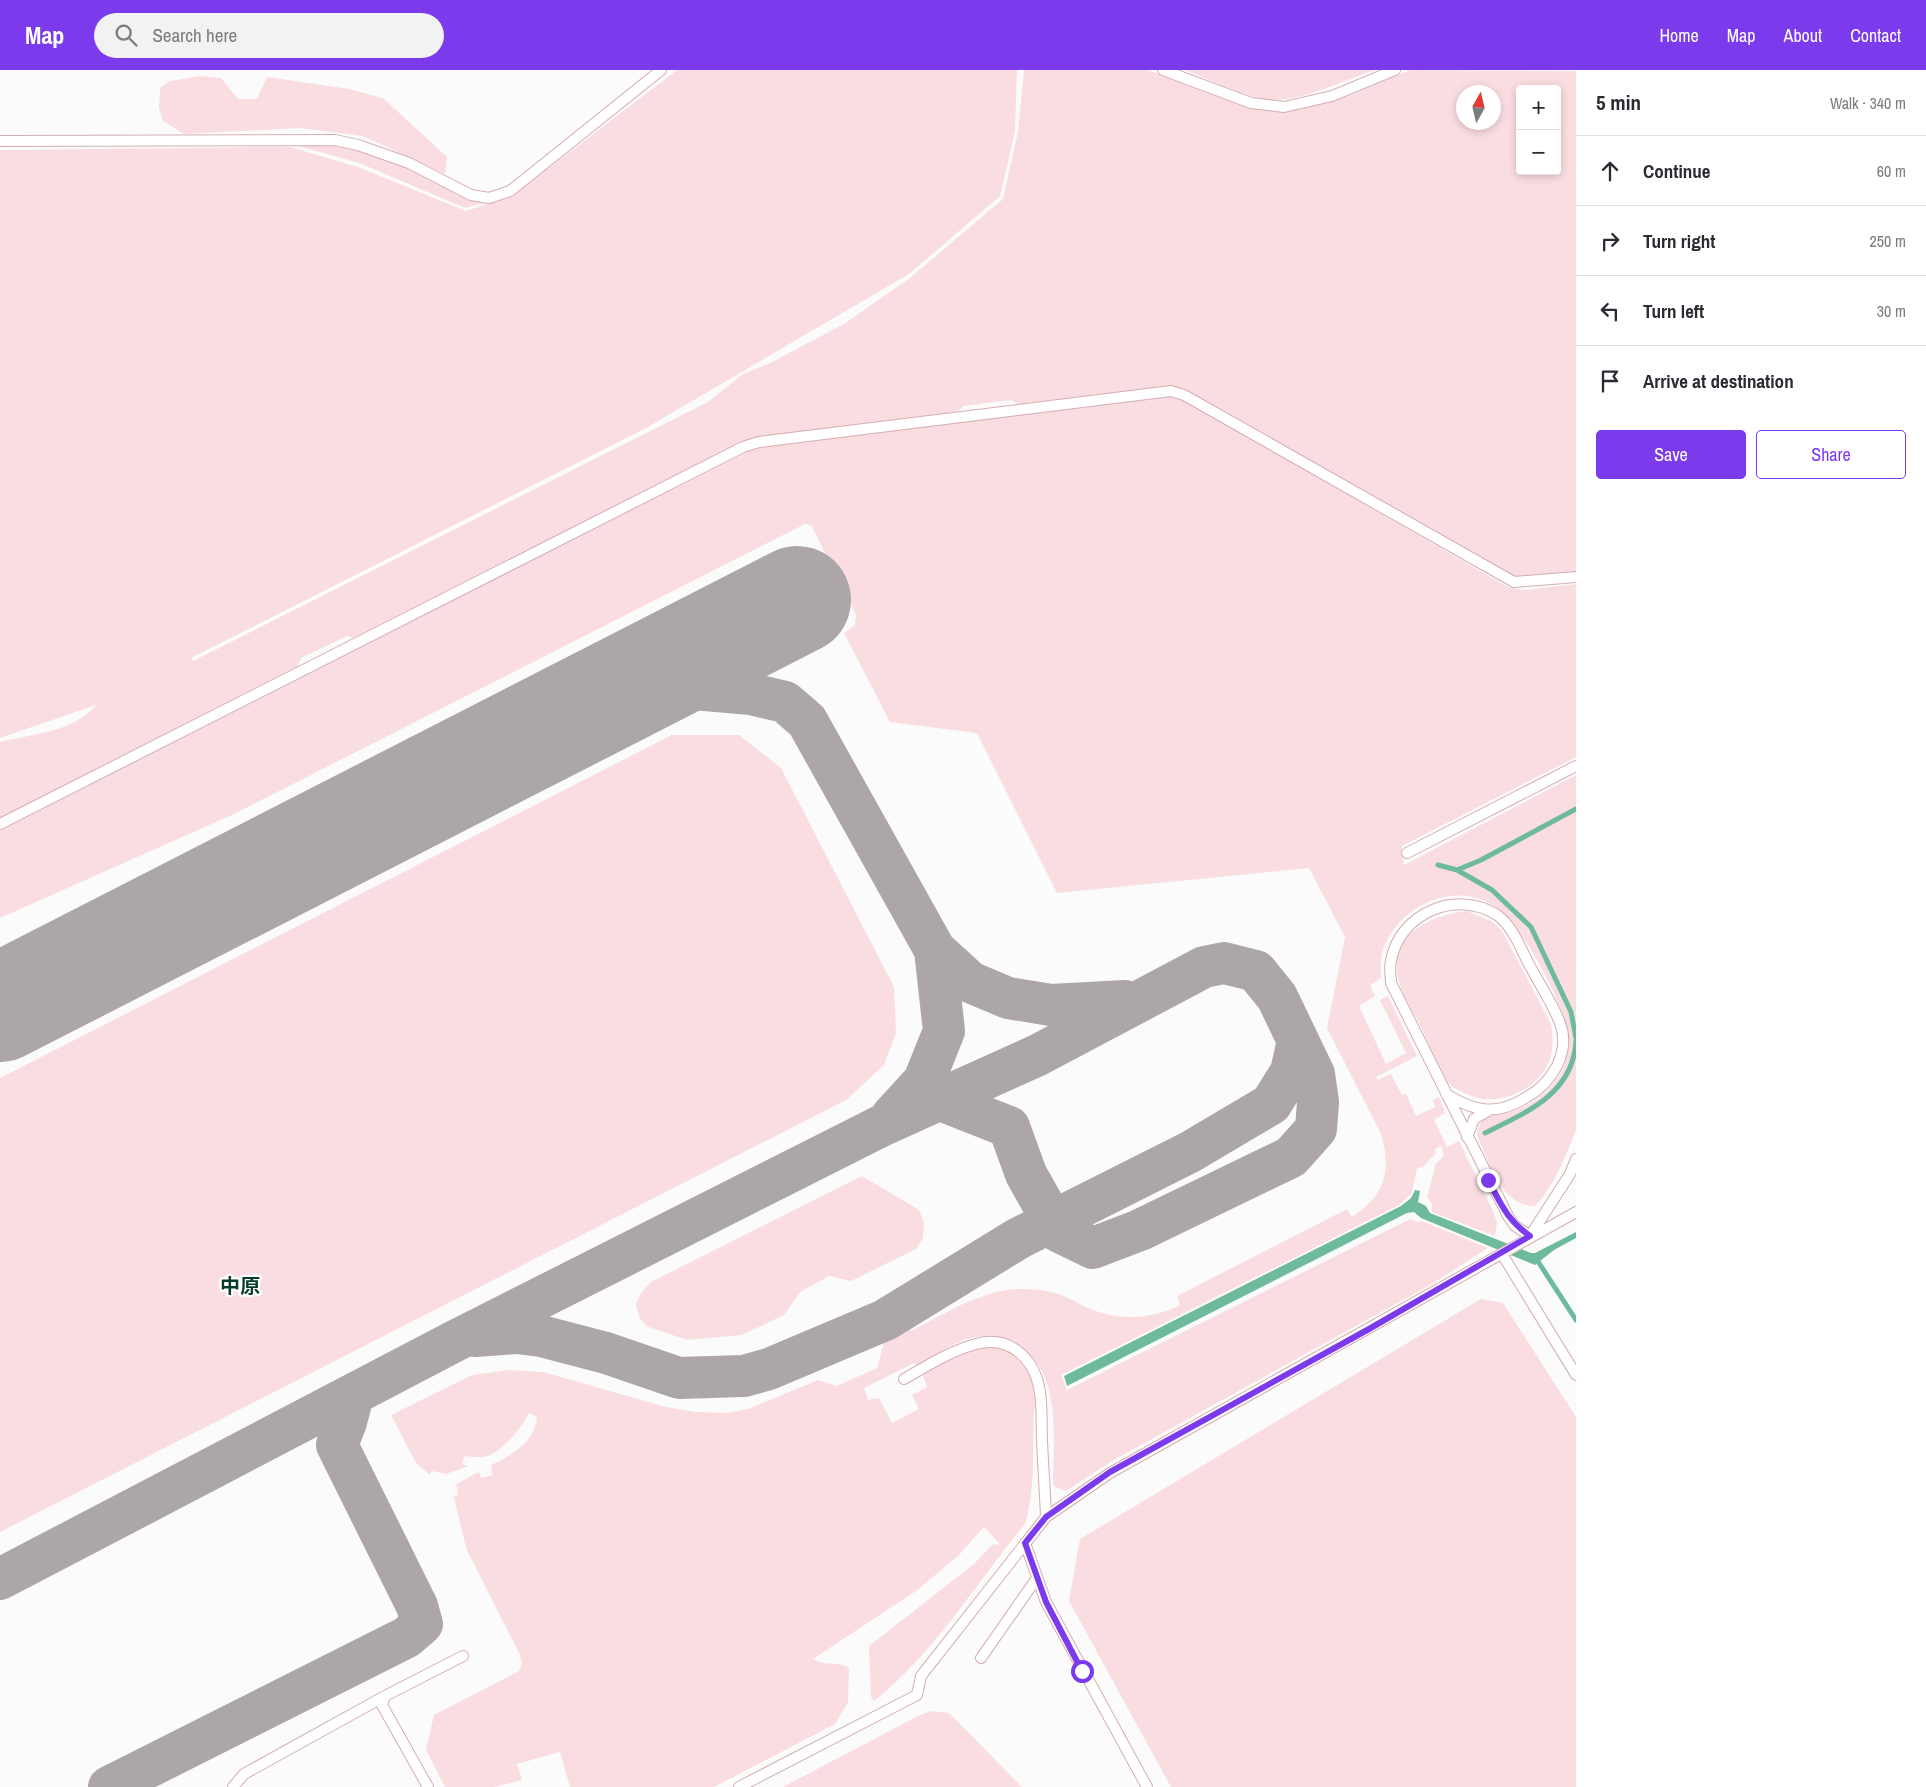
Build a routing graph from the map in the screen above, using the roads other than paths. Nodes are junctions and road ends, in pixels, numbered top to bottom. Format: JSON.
{"nodes":[{"id":1,"x":661,"y":70,"type":"edge"},
{"id":2,"x":1163,"y":70,"type":"edge"},
{"id":3,"x":1395,"y":70,"type":"edge"},
{"id":4,"x":0,"y":141,"type":"edge"},
{"id":5,"x":1576,"y":577,"type":"edge"},
{"id":6,"x":1576,"y":766,"type":"edge"},
{"id":7,"x":0,"y":824,"type":"edge"},
{"id":8,"x":1407,"y":853,"type":"dead end"},
{"id":9,"x":1446,"y":1094,"type":"junction"},
{"id":10,"x":1488,"y":1111,"type":"junction"},
{"id":11,"x":1467,"y":1137,"type":"junction"},
{"id":12,"x":1576,"y":1159,"type":"edge"},
{"id":13,"x":1576,"y":1212,"type":"edge"},
{"id":14,"x":1530,"y":1236,"type":"junction"},
{"id":15,"x":1502,"y":1254,"type":"junction"},
{"id":16,"x":1576,"y":1375,"type":"edge"},
{"id":17,"x":904,"y":1379,"type":"dead end"},
{"id":18,"x":1046,"y":1517,"type":"junction"},
{"id":19,"x":1025,"y":1543,"type":"junction"},
{"id":20,"x":1037,"y":1578,"type":"junction"},
{"id":21,"x":463,"y":1656,"type":"dead end"},
{"id":22,"x":981,"y":1658,"type":"dead end"},
{"id":23,"x":385,"y":1696,"type":"junction"},
{"id":24,"x":233,"y":1787,"type":"edge"},
{"id":25,"x":428,"y":1787,"type":"edge"},
{"id":26,"x":739,"y":1787,"type":"edge"},
{"id":27,"x":1148,"y":1787,"type":"edge"}],
"edges":[{"from":1,"to":4,"type":"lane"},
{"from":2,"to":3,"type":"lane"},
{"from":5,"to":7,"type":"lane"},
{"from":6,"to":8,"type":"lane"},
{"from":9,"to":10,"type":"lane"},
{"from":9,"to":10,"type":"lane"},
{"from":9,"to":11,"type":"lane"},
{"from":10,"to":11,"type":"lane"},
{"from":11,"to":14,"type":"lane"},
{"from":12,"to":14,"type":"lane"},
{"from":13,"to":14,"type":"lane"},
{"from":14,"to":15,"type":"lane"},
{"from":15,"to":16,"type":"lane"},
{"from":15,"to":18,"type":"lane"},
{"from":17,"to":18,"type":"lane"},
{"from":18,"to":19,"type":"lane"},
{"from":19,"to":20,"type":"lane"},
{"from":19,"to":26,"type":"lane"},
{"from":20,"to":22,"type":"lane"},
{"from":20,"to":27,"type":"lane"},
{"from":21,"to":23,"type":"lane"},
{"from":23,"to":24,"type":"lane"},
{"from":23,"to":25,"type":"lane"}]}
